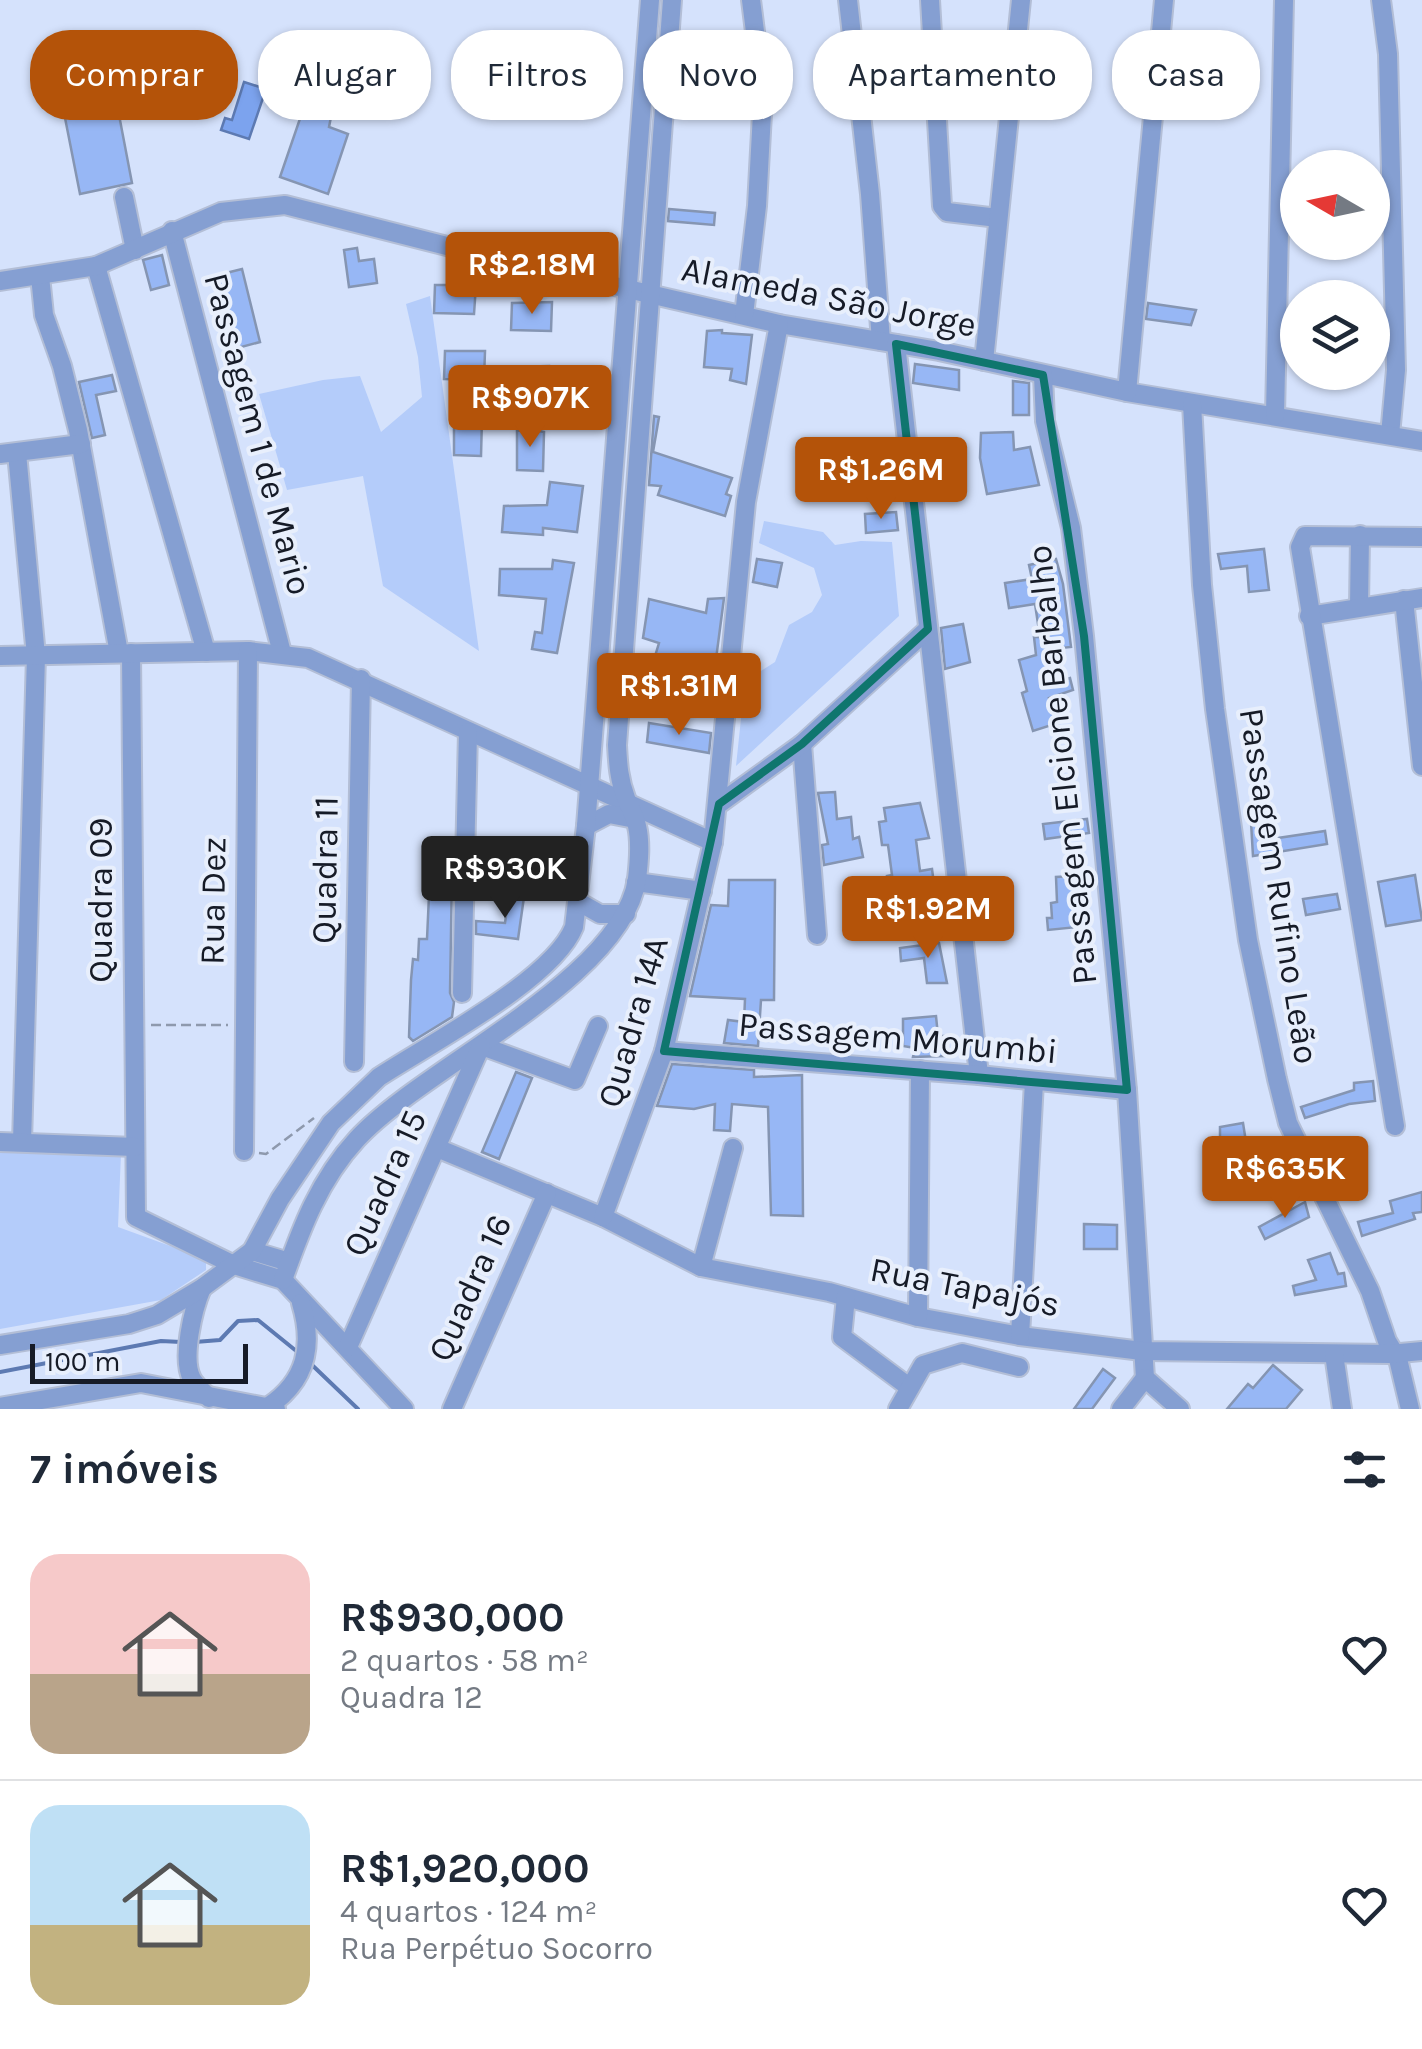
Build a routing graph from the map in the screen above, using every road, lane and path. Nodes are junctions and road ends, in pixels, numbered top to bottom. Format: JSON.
{"nodes":[{"id":1,"x":650,"y":0,"type":"edge"},
{"id":2,"x":672,"y":0,"type":"edge"},
{"id":3,"x":751,"y":0,"type":"edge"},
{"id":4,"x":848,"y":0,"type":"edge"},
{"id":5,"x":930,"y":0,"type":"edge"},
{"id":6,"x":1020,"y":0,"type":"edge"},
{"id":7,"x":1164,"y":0,"type":"edge"},
{"id":8,"x":1284,"y":0,"type":"edge"},
{"id":9,"x":1381,"y":0,"type":"edge"},
{"id":10,"x":124,"y":197,"type":"dead end"},
{"id":11,"x":998,"y":218,"type":"junction"},
{"id":12,"x":172,"y":231,"type":"junction"},
{"id":13,"x":135,"y":250,"type":"junction"},
{"id":14,"x":96,"y":266,"type":"junction"},
{"id":15,"x":40,"y":276,"type":"junction"},
{"id":16,"x":0,"y":281,"type":"edge"},
{"id":17,"x":627,"y":288,"type":"junction"},
{"id":18,"x":648,"y":293,"type":"junction"},
{"id":19,"x":744,"y":315,"type":"junction"},
{"id":20,"x":779,"y":324,"type":"junction"},
{"id":21,"x":888,"y":342,"type":"junction"},
{"id":22,"x":984,"y":361,"type":"junction"},
{"id":23,"x":1043,"y":375,"type":"junction"},
{"id":24,"x":1127,"y":392,"type":"junction"},
{"id":25,"x":1192,"y":404,"type":"junction"},
{"id":26,"x":1275,"y":415,"type":"junction"},
{"id":27,"x":1390,"y":435,"type":"junction"},
{"id":28,"x":1422,"y":441,"type":"edge"},
{"id":29,"x":81,"y":444,"type":"junction"},
{"id":30,"x":8,"y":454,"type":"edge"},
{"id":31,"x":1360,"y":535,"type":"junction"},
{"id":32,"x":1422,"y":538,"type":"edge"},
{"id":33,"x":1413,"y":599,"type":"edge"},
{"id":34,"x":1359,"y":607,"type":"junction"},
{"id":35,"x":1309,"y":616,"type":"junction"},
{"id":36,"x":928,"y":629,"type":"junction"},
{"id":37,"x":35,"y":648,"type":"junction"},
{"id":38,"x":122,"y":649,"type":"junction"},
{"id":39,"x":248,"y":651,"type":"junction"},
{"id":40,"x":206,"y":652,"type":"junction"},
{"id":41,"x":282,"y":653,"type":"junction"},
{"id":42,"x":0,"y":656,"type":"edge"},
{"id":43,"x":360,"y":679,"type":"junction"},
{"id":44,"x":468,"y":732,"type":"junction"},
{"id":45,"x":802,"y":744,"type":"junction"},
{"id":46,"x":1422,"y":766,"type":"edge"},
{"id":47,"x":589,"y":785,"type":"junction"},
{"id":48,"x":627,"y":801,"type":"junction"},
{"id":49,"x":718,"y":804,"type":"junction"},
{"id":50,"x":635,"y":820,"type":"junction"},
{"id":51,"x":586,"y":826,"type":"junction"},
{"id":52,"x":712,"y":842,"type":"junction"},
{"id":53,"x":636,"y":882,"type":"junction"},
{"id":54,"x":702,"y":890,"type":"junction"},
{"id":55,"x":578,"y":901,"type":"junction"},
{"id":56,"x":626,"y":914,"type":"junction"},
{"id":57,"x":817,"y":935,"type":"dead end"},
{"id":58,"x":462,"y":993,"type":"dead end"},
{"id":59,"x":134,"y":1025,"type":"junction"},
{"id":60,"x":245,"y":1026,"type":"junction"},
{"id":61,"x":598,"y":1026,"type":"dead end"},
{"id":62,"x":482,"y":1046,"type":"junction"},
{"id":63,"x":664,"y":1051,"type":"junction"},
{"id":64,"x":354,"y":1062,"type":"dead end"},
{"id":65,"x":920,"y":1070,"type":"junction"},
{"id":66,"x":979,"y":1075,"type":"junction"},
{"id":67,"x":1034,"y":1082,"type":"junction"},
{"id":68,"x":1127,"y":1090,"type":"junction"},
{"id":69,"x":324,"y":1110,"type":"dead end"},
{"id":70,"x":1395,"y":1126,"type":"dead end"},
{"id":71,"x":0,"y":1142,"type":"edge"},
{"id":72,"x":22,"y":1142,"type":"junction"},
{"id":73,"x":134,"y":1147,"type":"junction"},
{"id":74,"x":437,"y":1148,"type":"junction"},
{"id":75,"x":733,"y":1148,"type":"dead end"},
{"id":76,"x":244,"y":1151,"type":"joint"},
{"id":77,"x":547,"y":1192,"type":"junction"},
{"id":78,"x":603,"y":1217,"type":"junction"},
{"id":79,"x":252,"y":1251,"type":"junction"},
{"id":80,"x":234,"y":1264,"type":"junction"},
{"id":81,"x":701,"y":1267,"type":"junction"},
{"id":82,"x":286,"y":1271,"type":"junction"},
{"id":83,"x":202,"y":1288,"type":"junction"},
{"id":84,"x":846,"y":1297,"type":"junction"},
{"id":85,"x":299,"y":1298,"type":"junction"},
{"id":86,"x":918,"y":1317,"type":"junction"},
{"id":87,"x":1020,"y":1336,"type":"junction"},
{"id":88,"x":0,"y":1345,"type":"edge"},
{"id":89,"x":348,"y":1347,"type":"junction"},
{"id":90,"x":1142,"y":1351,"type":"junction"},
{"id":91,"x":1422,"y":1351,"type":"edge"},
{"id":92,"x":1334,"y":1354,"type":"junction"},
{"id":93,"x":1392,"y":1354,"type":"junction"},
{"id":94,"x":1019,"y":1367,"type":"dead end"},
{"id":95,"x":1145,"y":1378,"type":"junction"},
{"id":96,"x":908,"y":1387,"type":"junction"},
{"id":97,"x":210,"y":1398,"type":"junction"},
{"id":98,"x":0,"y":1407,"type":"edge"},
{"id":99,"x":272,"y":1408,"type":"edge"},
{"id":100,"x":404,"y":1409,"type":"edge"},
{"id":101,"x":452,"y":1409,"type":"edge"},
{"id":102,"x":898,"y":1409,"type":"edge"},
{"id":103,"x":1121,"y":1409,"type":"edge"},
{"id":104,"x":1180,"y":1409,"type":"edge"},
{"id":105,"x":1342,"y":1409,"type":"edge"},
{"id":106,"x":1410,"y":1409,"type":"edge"}],
"edges":[{"from":1,"to":17,"type":"street"},
{"from":2,"to":18,"type":"street"},
{"from":3,"to":19,"type":"street"},
{"from":4,"to":21,"type":"street"},
{"from":5,"to":11,"type":"street"},
{"from":6,"to":11,"type":"street"},
{"from":7,"to":24,"type":"street"},
{"from":8,"to":26,"type":"street"},
{"from":9,"to":27,"type":"street"},
{"from":10,"to":13,"type":"street"},
{"from":11,"to":22,"type":"street"},
{"from":12,"to":13,"type":"street","name":"Alameda São Jorge"},
{"from":12,"to":17,"type":"street","name":"Alameda São Jorge"},
{"from":12,"to":41,"type":"street","name":"Passagem 1 de Mario"},
{"from":13,"to":14,"type":"street","name":"Alameda São Jorge"},
{"from":14,"to":15,"type":"street","name":"Alameda São Jorge"},
{"from":14,"to":40,"type":"street"},
{"from":15,"to":16,"type":"street","name":"Alameda São Jorge"},
{"from":15,"to":29,"type":"street","name":"Quadra 09"},
{"from":17,"to":18,"type":"street","name":"Alameda São Jorge"},
{"from":17,"to":47,"type":"street"},
{"from":18,"to":19,"type":"street","name":"Alameda São Jorge"},
{"from":18,"to":48,"type":"street"},
{"from":19,"to":20,"type":"street","name":"Alameda São Jorge"},
{"from":20,"to":21,"type":"street","name":"Alameda São Jorge"},
{"from":20,"to":49,"type":"street","name":"Quadra 14A"},
{"from":21,"to":22,"type":"street","name":"Alameda São Jorge"},
{"from":21,"to":36,"type":"street"},
{"from":22,"to":23,"type":"street","name":"Alameda São Jorge"},
{"from":23,"to":24,"type":"street","name":"Alameda São Jorge"},
{"from":23,"to":68,"type":"street","name":"Passagem Elcione Barbalho"},
{"from":24,"to":25,"type":"street","name":"Alameda São Jorge"},
{"from":25,"to":26,"type":"street","name":"Alameda São Jorge"},
{"from":25,"to":93,"type":"street","name":"Passagem Rufino Leão"},
{"from":26,"to":27,"type":"street","name":"Alameda São Jorge"},
{"from":27,"to":28,"type":"street","name":"Alameda São Jorge"},
{"from":29,"to":30,"type":"street"},
{"from":29,"to":38,"type":"street","name":"Quadra 09"},
{"from":30,"to":37,"type":"street"},
{"from":31,"to":32,"type":"street"},
{"from":31,"to":34,"type":"street"},
{"from":31,"to":35,"type":"street"},
{"from":33,"to":34,"type":"street"},
{"from":33,"to":46,"type":"street"},
{"from":34,"to":35,"type":"street"},
{"from":35,"to":70,"type":"street"},
{"from":36,"to":45,"type":"street"},
{"from":36,"to":66,"type":"street"},
{"from":37,"to":38,"type":"street"},
{"from":37,"to":42,"type":"street"},
{"from":37,"to":72,"type":"street"},
{"from":38,"to":40,"type":"street"},
{"from":38,"to":59,"type":"street","name":"Quadra 09"},
{"from":39,"to":40,"type":"street"},
{"from":39,"to":41,"type":"street"},
{"from":39,"to":60,"type":"street","name":"Rua Dez"},
{"from":41,"to":43,"type":"street"},
{"from":43,"to":44,"type":"street"},
{"from":43,"to":64,"type":"street","name":"Quadra 11"},
{"from":44,"to":47,"type":"street"},
{"from":44,"to":58,"type":"street"},
{"from":45,"to":49,"type":"street"},
{"from":45,"to":57,"type":"street"},
{"from":47,"to":48,"type":"street"},
{"from":47,"to":51,"type":"street"},
{"from":48,"to":50,"type":"street"},
{"from":48,"to":52,"type":"street"},
{"from":49,"to":52,"type":"street","name":"Quadra 14A"},
{"from":50,"to":51,"type":"street"},
{"from":50,"to":53,"type":"street"},
{"from":51,"to":55,"type":"street"},
{"from":52,"to":54,"type":"street","name":"Quadra 14A"},
{"from":53,"to":54,"type":"street"},
{"from":53,"to":56,"type":"street"},
{"from":54,"to":63,"type":"street","name":"Quadra 14A"},
{"from":55,"to":56,"type":"street"},
{"from":55,"to":79,"type":"street"},
{"from":56,"to":62,"type":"street"},
{"from":59,"to":60,"type":"path"},
{"from":59,"to":73,"type":"street","name":"Quadra 09"},
{"from":60,"to":76,"type":"street","name":"Rua Dez"},
{"from":61,"to":62,"type":"street"},
{"from":62,"to":74,"type":"street","name":"Quadra 15"},
{"from":62,"to":82,"type":"street"},
{"from":63,"to":65,"type":"street","name":"Passagem Morumbi"},
{"from":63,"to":78,"type":"street","name":"Quadra 14A"},
{"from":65,"to":66,"type":"street","name":"Passagem Morumbi"},
{"from":65,"to":86,"type":"street"},
{"from":66,"to":67,"type":"street","name":"Passagem Morumbi"},
{"from":67,"to":68,"type":"street","name":"Passagem Morumbi"},
{"from":67,"to":87,"type":"street"},
{"from":68,"to":90,"type":"street","name":"Passagem Elcione Barbalho"},
{"from":69,"to":76,"type":"path"},
{"from":71,"to":72,"type":"street"},
{"from":72,"to":73,"type":"street"},
{"from":73,"to":80,"type":"street","name":"Quadra 09"},
{"from":74,"to":77,"type":"street","name":"Rua Tapajós"},
{"from":74,"to":89,"type":"street","name":"Quadra 15"},
{"from":75,"to":81,"type":"street"},
{"from":77,"to":78,"type":"street","name":"Rua Tapajós"},
{"from":77,"to":101,"type":"street","name":"Quadra 16"},
{"from":78,"to":81,"type":"street","name":"Rua Tapajós"},
{"from":79,"to":80,"type":"street"},
{"from":79,"to":82,"type":"street"},
{"from":80,"to":82,"type":"street"},
{"from":80,"to":83,"type":"street"},
{"from":81,"to":84,"type":"street","name":"Rua Tapajós"},
{"from":82,"to":85,"type":"street"},
{"from":83,"to":88,"type":"street"},
{"from":83,"to":97,"type":"street"},
{"from":84,"to":86,"type":"street","name":"Rua Tapajós"},
{"from":84,"to":96,"type":"street"},
{"from":85,"to":89,"type":"street"},
{"from":85,"to":99,"type":"street"},
{"from":86,"to":87,"type":"street","name":"Rua Tapajós"},
{"from":87,"to":90,"type":"street","name":"Rua Tapajós"},
{"from":89,"to":100,"type":"street"},
{"from":90,"to":92,"type":"street","name":"Rua Tapajós"},
{"from":90,"to":95,"type":"street","name":"Passagem Elcione Barbalho"},
{"from":91,"to":93,"type":"street","name":"Rua Tapajós"},
{"from":92,"to":93,"type":"street","name":"Rua Tapajós"},
{"from":92,"to":105,"type":"street"},
{"from":93,"to":106,"type":"street","name":"Passagem Rufino Leão"},
{"from":94,"to":96,"type":"street"},
{"from":95,"to":103,"type":"street"},
{"from":95,"to":104,"type":"street"},
{"from":96,"to":102,"type":"street"},
{"from":97,"to":98,"type":"street"},
{"from":97,"to":99,"type":"street"}]}
